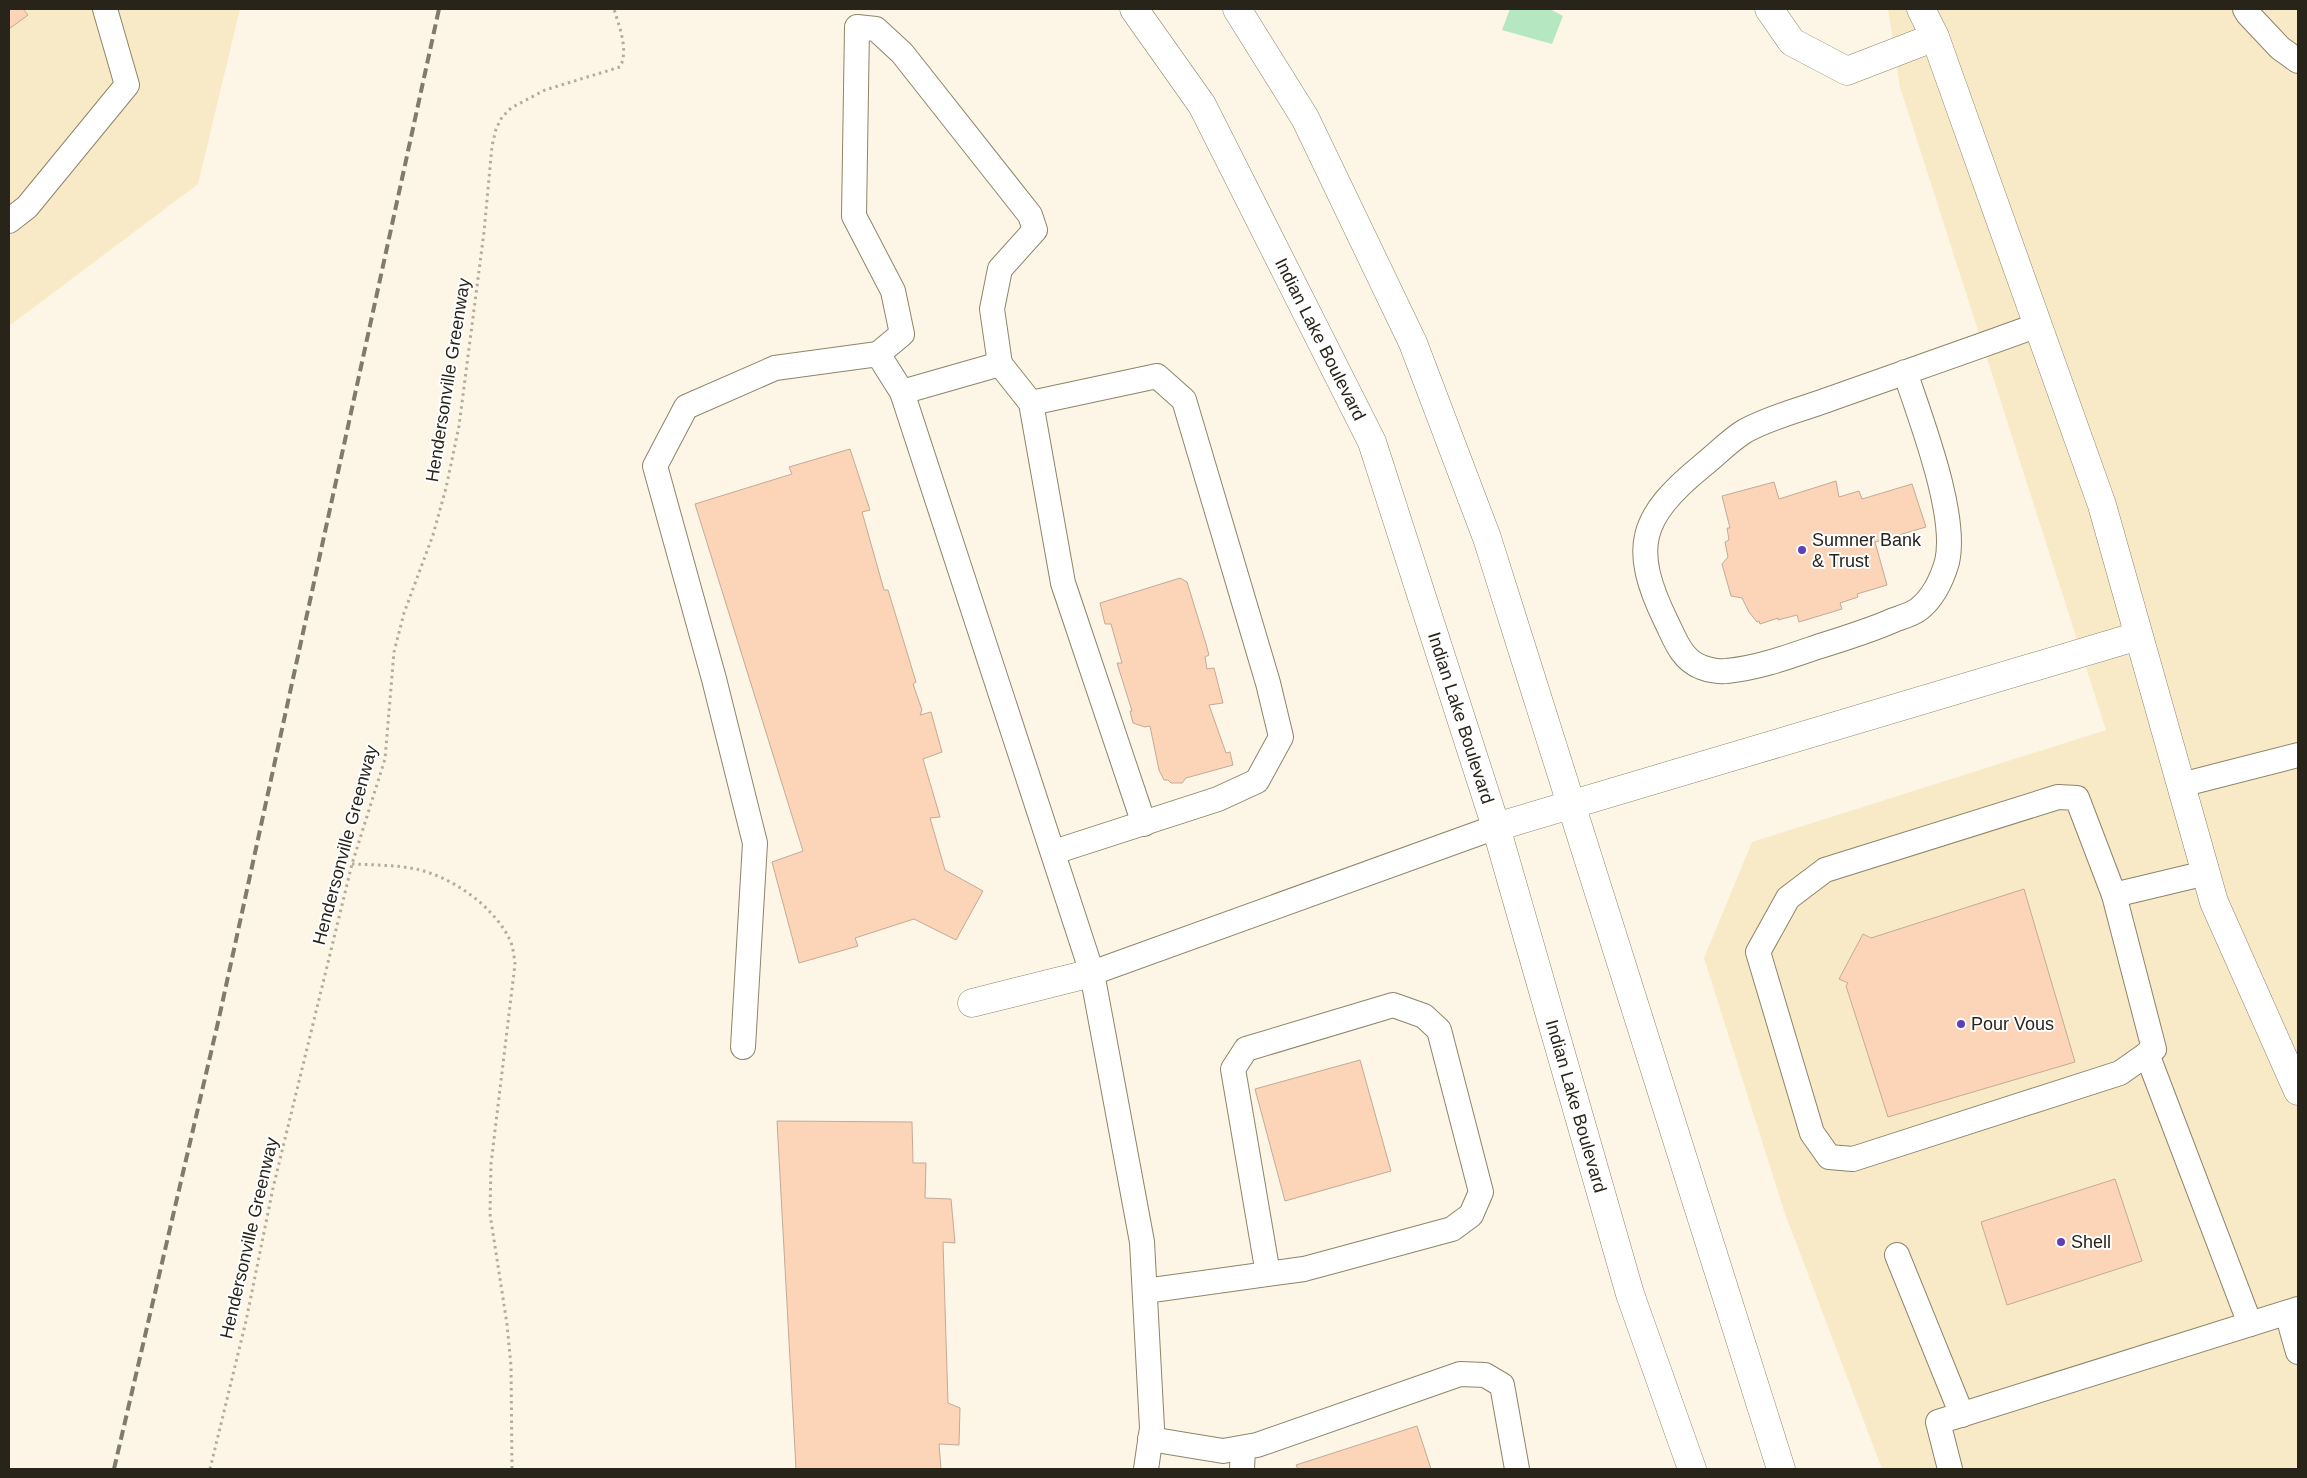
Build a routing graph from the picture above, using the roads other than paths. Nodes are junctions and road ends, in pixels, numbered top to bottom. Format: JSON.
{"nodes":[{"id":1,"x":104,"y":9,"type":"edge"},
{"id":2,"x":1134,"y":9,"type":"edge"},
{"id":3,"x":1237,"y":9,"type":"edge"},
{"id":4,"x":1769,"y":9,"type":"edge"},
{"id":5,"x":1921,"y":9,"type":"edge"},
{"id":6,"x":2246,"y":9,"type":"edge"},
{"id":7,"x":1935,"y":37,"type":"junction"},
{"id":8,"x":2298,"y":61,"type":"edge"},
{"id":9,"x":9,"y":221,"type":"edge"},
{"id":10,"x":2038,"y":326,"type":"junction"},
{"id":11,"x":878,"y":354,"type":"junction"},
{"id":12,"x":1000,"y":364,"type":"junction"},
{"id":13,"x":1905,"y":372,"type":"junction"},
{"id":14,"x":902,"y":392,"type":"junction"},
{"id":15,"x":1031,"y":403,"type":"junction"},
{"id":16,"x":2138,"y":636,"type":"junction"},
{"id":17,"x":2298,"y":756,"type":"edge"},
{"id":18,"x":2181,"y":785,"type":"junction"},
{"id":19,"x":1570,"y":805,"type":"junction"},
{"id":20,"x":1144,"y":824,"type":"junction"},
{"id":21,"x":1496,"y":827,"type":"junction"},
{"id":22,"x":1054,"y":852,"type":"junction"},
{"id":23,"x":2206,"y":873,"type":"junction"},
{"id":24,"x":2114,"y":895,"type":"junction"},
{"id":25,"x":1092,"y":973,"type":"junction"},
{"id":26,"x":972,"y":1003,"type":"dead end"},
{"id":27,"x":743,"y":1047,"type":"dead end"},
{"id":28,"x":2147,"y":1054,"type":"junction"},
{"id":29,"x":2298,"y":1091,"type":"edge"},
{"id":30,"x":1897,"y":1255,"type":"dead end"},
{"id":31,"x":1268,"y":1274,"type":"junction"},
{"id":32,"x":1144,"y":1291,"type":"junction"},
{"id":33,"x":2292,"y":1311,"type":"edge"},
{"id":34,"x":2250,"y":1324,"type":"junction"},
{"id":35,"x":2298,"y":1352,"type":"edge"},
{"id":36,"x":1962,"y":1415,"type":"junction"},
{"id":37,"x":1150,"y":1439,"type":"junction"},
{"id":38,"x":1242,"y":1459,"type":"edge"},
{"id":39,"x":1146,"y":1469,"type":"edge"},
{"id":40,"x":1517,"y":1469,"type":"edge"},
{"id":41,"x":1692,"y":1469,"type":"edge"},
{"id":42,"x":1781,"y":1469,"type":"edge"},
{"id":43,"x":1950,"y":1469,"type":"edge"}],
"edges":[{"from":1,"to":9,"type":"lane"},
{"from":2,"to":21,"type":"main road","name":"Indian Lake Boulevard"},
{"from":3,"to":19,"type":"main road"},
{"from":4,"to":7,"type":"main road"},
{"from":5,"to":7,"type":"main road"},
{"from":6,"to":8,"type":"lane"},
{"from":7,"to":10,"type":"main road"},
{"from":10,"to":13,"type":"lane"},
{"from":10,"to":16,"type":"main road"},
{"from":11,"to":12,"type":"lane"},
{"from":11,"to":14,"type":"lane"},
{"from":11,"to":27,"type":"lane"},
{"from":12,"to":14,"type":"lane"},
{"from":12,"to":15,"type":"lane"},
{"from":13,"to":13,"type":"lane"},
{"from":14,"to":22,"type":"lane"},
{"from":15,"to":20,"type":"lane"},
{"from":15,"to":20,"type":"lane"},
{"from":16,"to":18,"type":"main road"},
{"from":16,"to":19,"type":"main road"},
{"from":17,"to":18,"type":"lane"},
{"from":18,"to":23,"type":"main road"},
{"from":19,"to":21,"type":"main road"},
{"from":19,"to":42,"type":"main road"},
{"from":20,"to":22,"type":"lane"},
{"from":21,"to":25,"type":"lane"},
{"from":21,"to":41,"type":"main road","name":"Indian Lake Boulevard"},
{"from":22,"to":25,"type":"lane"},
{"from":23,"to":24,"type":"lane"},
{"from":23,"to":29,"type":"main road"},
{"from":24,"to":28,"type":"lane"},
{"from":24,"to":28,"type":"lane"},
{"from":25,"to":26,"type":"main road"},
{"from":25,"to":32,"type":"lane"},
{"from":28,"to":34,"type":"lane"},
{"from":30,"to":36,"type":"lane"},
{"from":31,"to":31,"type":"lane"},
{"from":31,"to":32,"type":"lane"},
{"from":32,"to":37,"type":"lane"},
{"from":33,"to":34,"type":"lane"},
{"from":33,"to":35,"type":"lane"},
{"from":34,"to":36,"type":"lane"},
{"from":36,"to":43,"type":"lane"},
{"from":37,"to":38,"type":"lane"},
{"from":37,"to":39,"type":"lane"},
{"from":38,"to":40,"type":"lane"}]}
